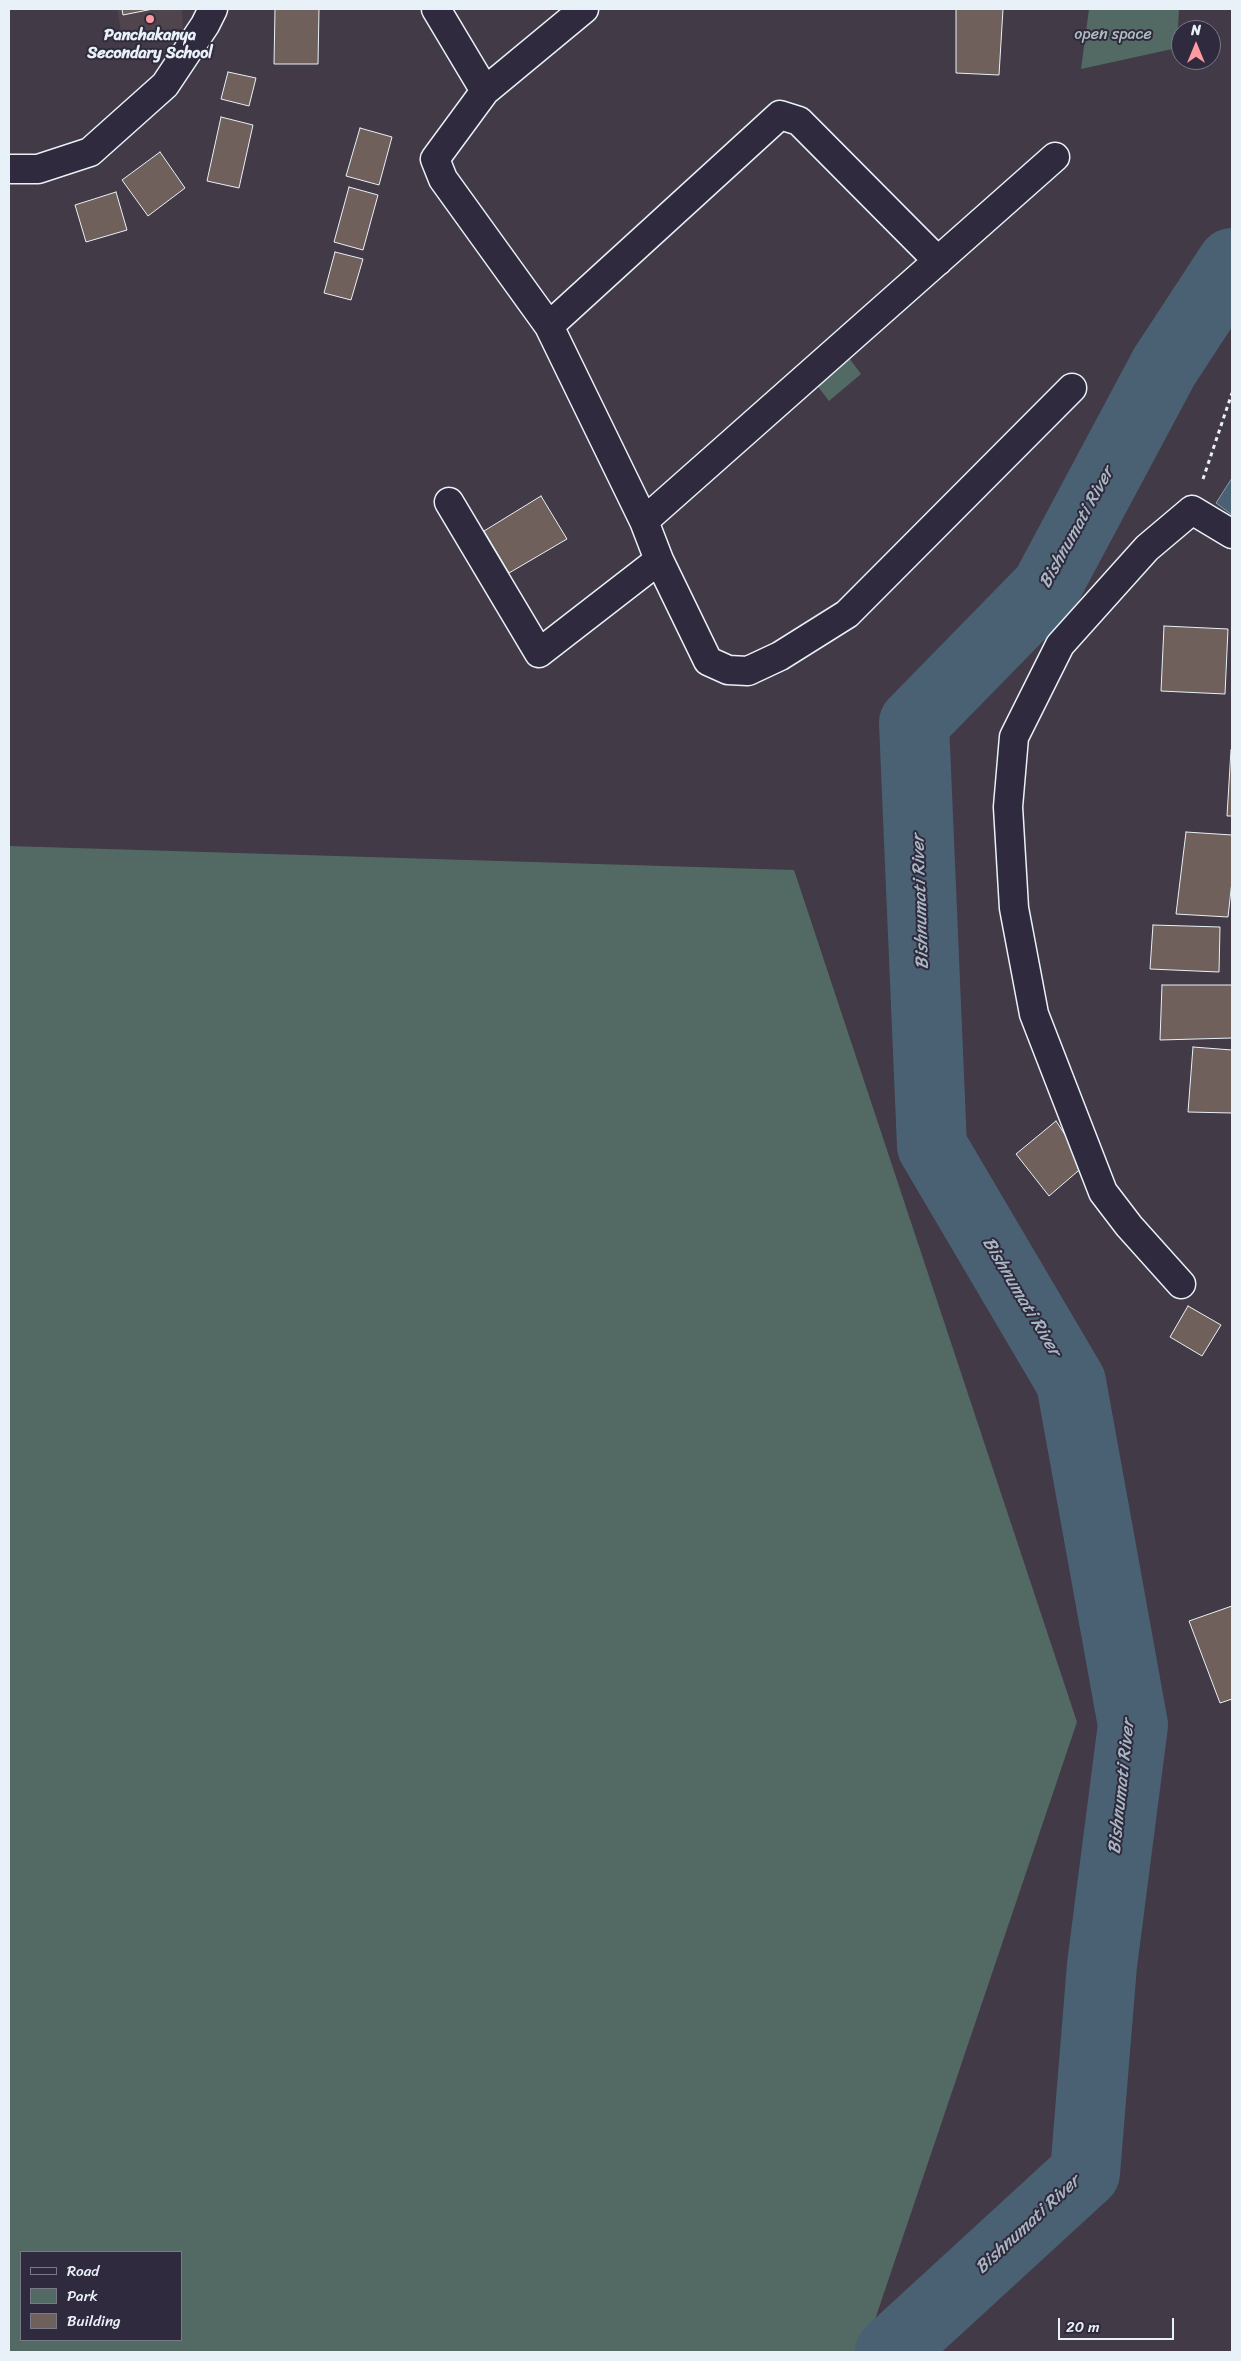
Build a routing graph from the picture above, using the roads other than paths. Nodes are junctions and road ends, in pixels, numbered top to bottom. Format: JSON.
{"nodes":[{"id":1,"x":213,"y":9,"type":"edge"},
{"id":2,"x":436,"y":9,"type":"edge"},
{"id":3,"x":584,"y":9,"type":"edge"},
{"id":4,"x":485,"y":91,"type":"junction"},
{"id":5,"x":1055,"y":157,"type":"dead end"},
{"id":6,"x":9,"y":169,"type":"edge"},
{"id":7,"x":938,"y":261,"type":"junction"},
{"id":8,"x":549,"y":326,"type":"junction"},
{"id":9,"x":1072,"y":388,"type":"dead end"},
{"id":10,"x":449,"y":502,"type":"dead end"},
{"id":11,"x":644,"y":521,"type":"junction"},
{"id":12,"x":1232,"y":534,"type":"edge"},
{"id":13,"x":659,"y":560,"type":"junction"},
{"id":14,"x":1181,"y":1284,"type":"dead end"}],
"edges":[{"from":1,"to":6,"type":"street"},
{"from":2,"to":4,"type":"street"},
{"from":3,"to":4,"type":"street"},
{"from":4,"to":8,"type":"street"},
{"from":5,"to":7,"type":"street"},
{"from":7,"to":8,"type":"street"},
{"from":7,"to":11,"type":"street"},
{"from":8,"to":11,"type":"street"},
{"from":9,"to":13,"type":"street"},
{"from":10,"to":13,"type":"street"},
{"from":11,"to":13,"type":"street"},
{"from":12,"to":14,"type":"street"}]}
